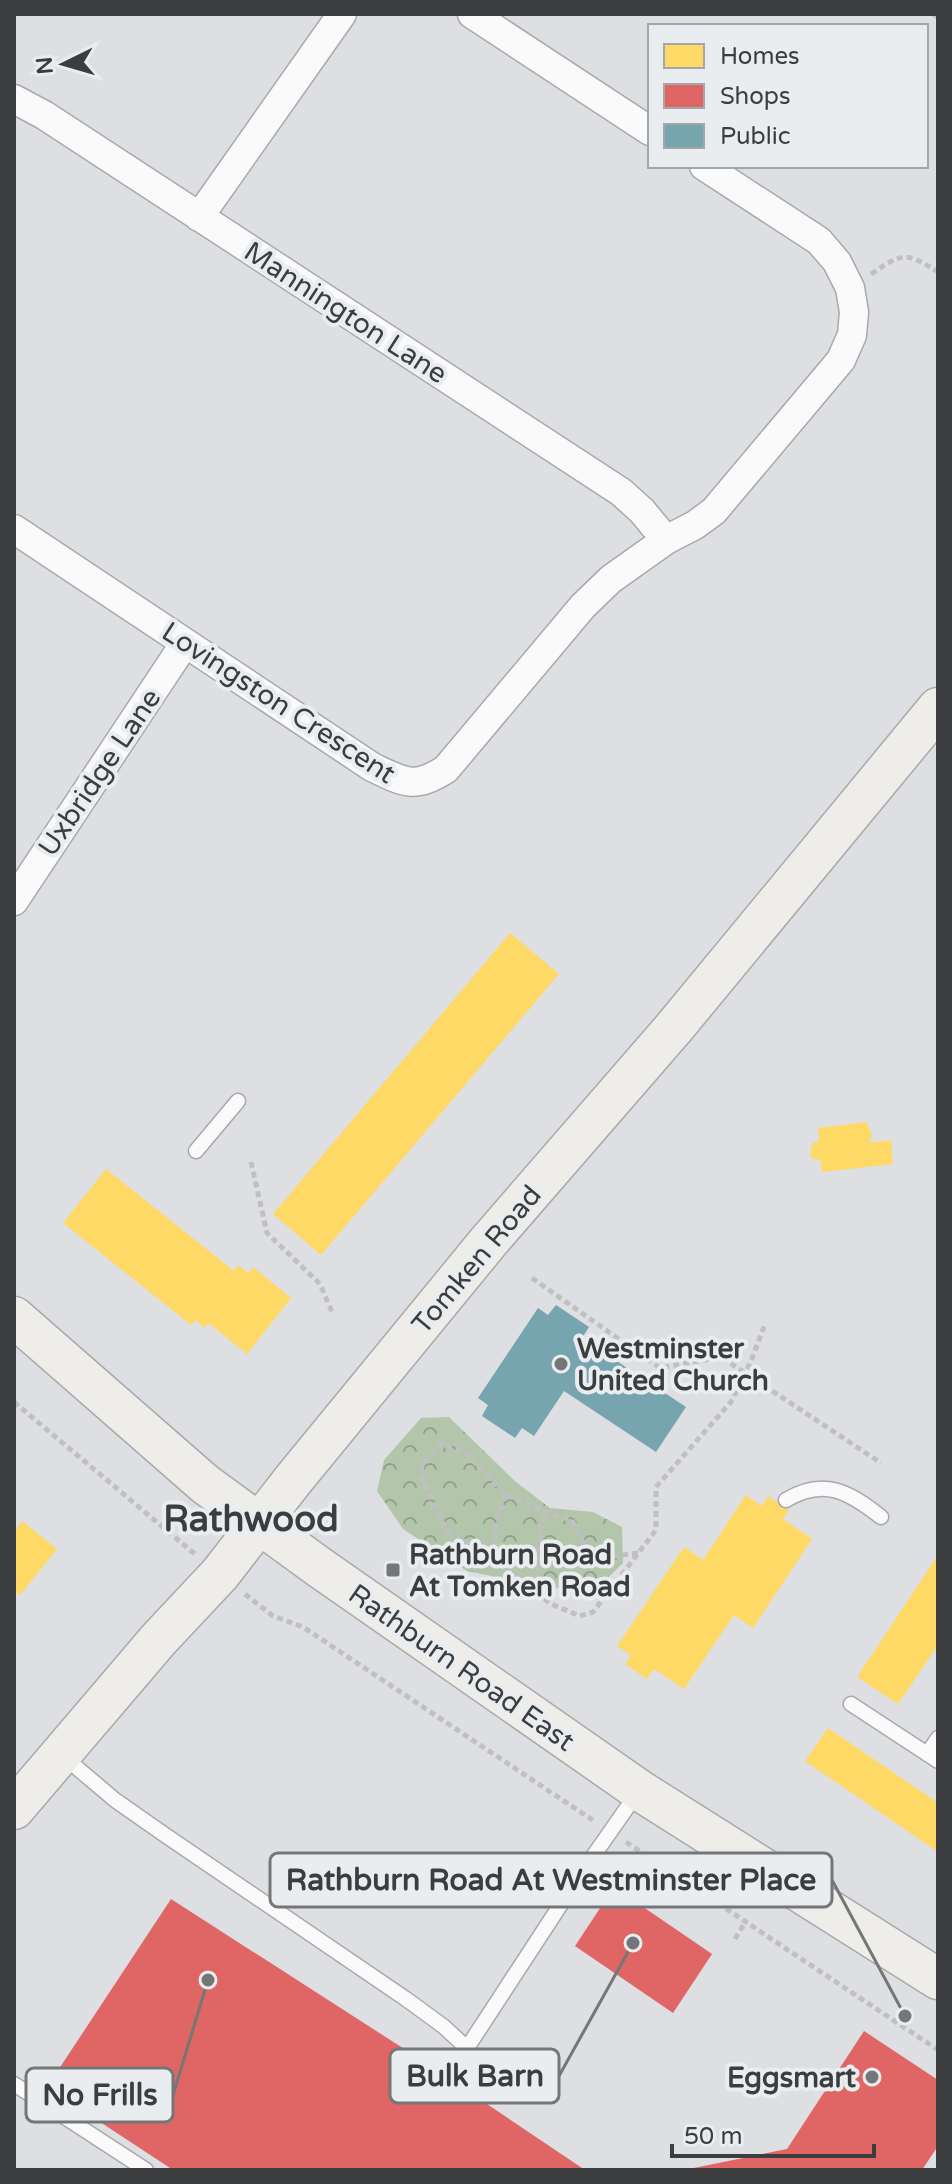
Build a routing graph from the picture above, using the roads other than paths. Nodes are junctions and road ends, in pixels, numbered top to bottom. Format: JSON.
{"nodes":[{"id":1,"x":342,"y":14,"type":"edge"},
{"id":2,"x":472,"y":14,"type":"edge"},
{"id":3,"x":14,"y":99,"type":"edge"},
{"id":4,"x":648,"y":130,"type":"edge"},
{"id":5,"x":707,"y":168,"type":"edge"},
{"id":6,"x":199,"y":217,"type":"junction"},
{"id":7,"x":14,"y":529,"type":"edge"},
{"id":8,"x":666,"y":540,"type":"junction"},
{"id":9,"x":185,"y":643,"type":"junction"},
{"id":10,"x":938,"y":708,"type":"edge"},
{"id":11,"x":14,"y":901,"type":"edge"},
{"id":12,"x":238,"y":1101,"type":"dead end"},
{"id":13,"x":196,"y":1151,"type":"dead end"},
{"id":14,"x":14,"y":1317,"type":"edge"},
{"id":15,"x":786,"y":1500,"type":"dead end"},
{"id":16,"x":881,"y":1517,"type":"dead end"},
{"id":17,"x":259,"y":1524,"type":"junction"},
{"id":18,"x":851,"y":1704,"type":"dead end"},
{"id":19,"x":938,"y":1738,"type":"edge"},
{"id":20,"x":60,"y":1753,"type":"junction"},
{"id":21,"x":933,"y":1757,"type":"edge"},
{"id":22,"x":639,"y":1790,"type":"junction"},
{"id":23,"x":14,"y":1809,"type":"edge"},
{"id":24,"x":938,"y":1979,"type":"edge"},
{"id":25,"x":14,"y":2084,"type":"edge"},
{"id":26,"x":146,"y":2170,"type":"edge"}],
"edges":[{"from":1,"to":6,"type":"street"},
{"from":2,"to":4,"type":"street"},
{"from":3,"to":6,"type":"street","name":"Mannington Lane"},
{"from":5,"to":8,"type":"street","name":"Lovingston Crescent"},
{"from":6,"to":8,"type":"street","name":"Mannington Lane"},
{"from":7,"to":9,"type":"street","name":"Lovingston Crescent"},
{"from":8,"to":9,"type":"street","name":"Lovingston Crescent"},
{"from":9,"to":11,"type":"street","name":"Uxbridge Lane"},
{"from":10,"to":17,"type":"street","name":"Tomken Road"},
{"from":12,"to":13,"type":"lane"},
{"from":14,"to":17,"type":"street","name":"Rathburn Road East"},
{"from":15,"to":16,"type":"lane"},
{"from":17,"to":20,"type":"street","name":"Tomken Road"},
{"from":17,"to":22,"type":"street","name":"Rathburn Road East"},
{"from":18,"to":21,"type":"lane"},
{"from":19,"to":21,"type":"lane"},
{"from":20,"to":22,"type":"lane"},
{"from":20,"to":23,"type":"street","name":"Tomken Road"},
{"from":22,"to":24,"type":"street","name":"Rathburn Road East"},
{"from":25,"to":26,"type":"lane"}]}
